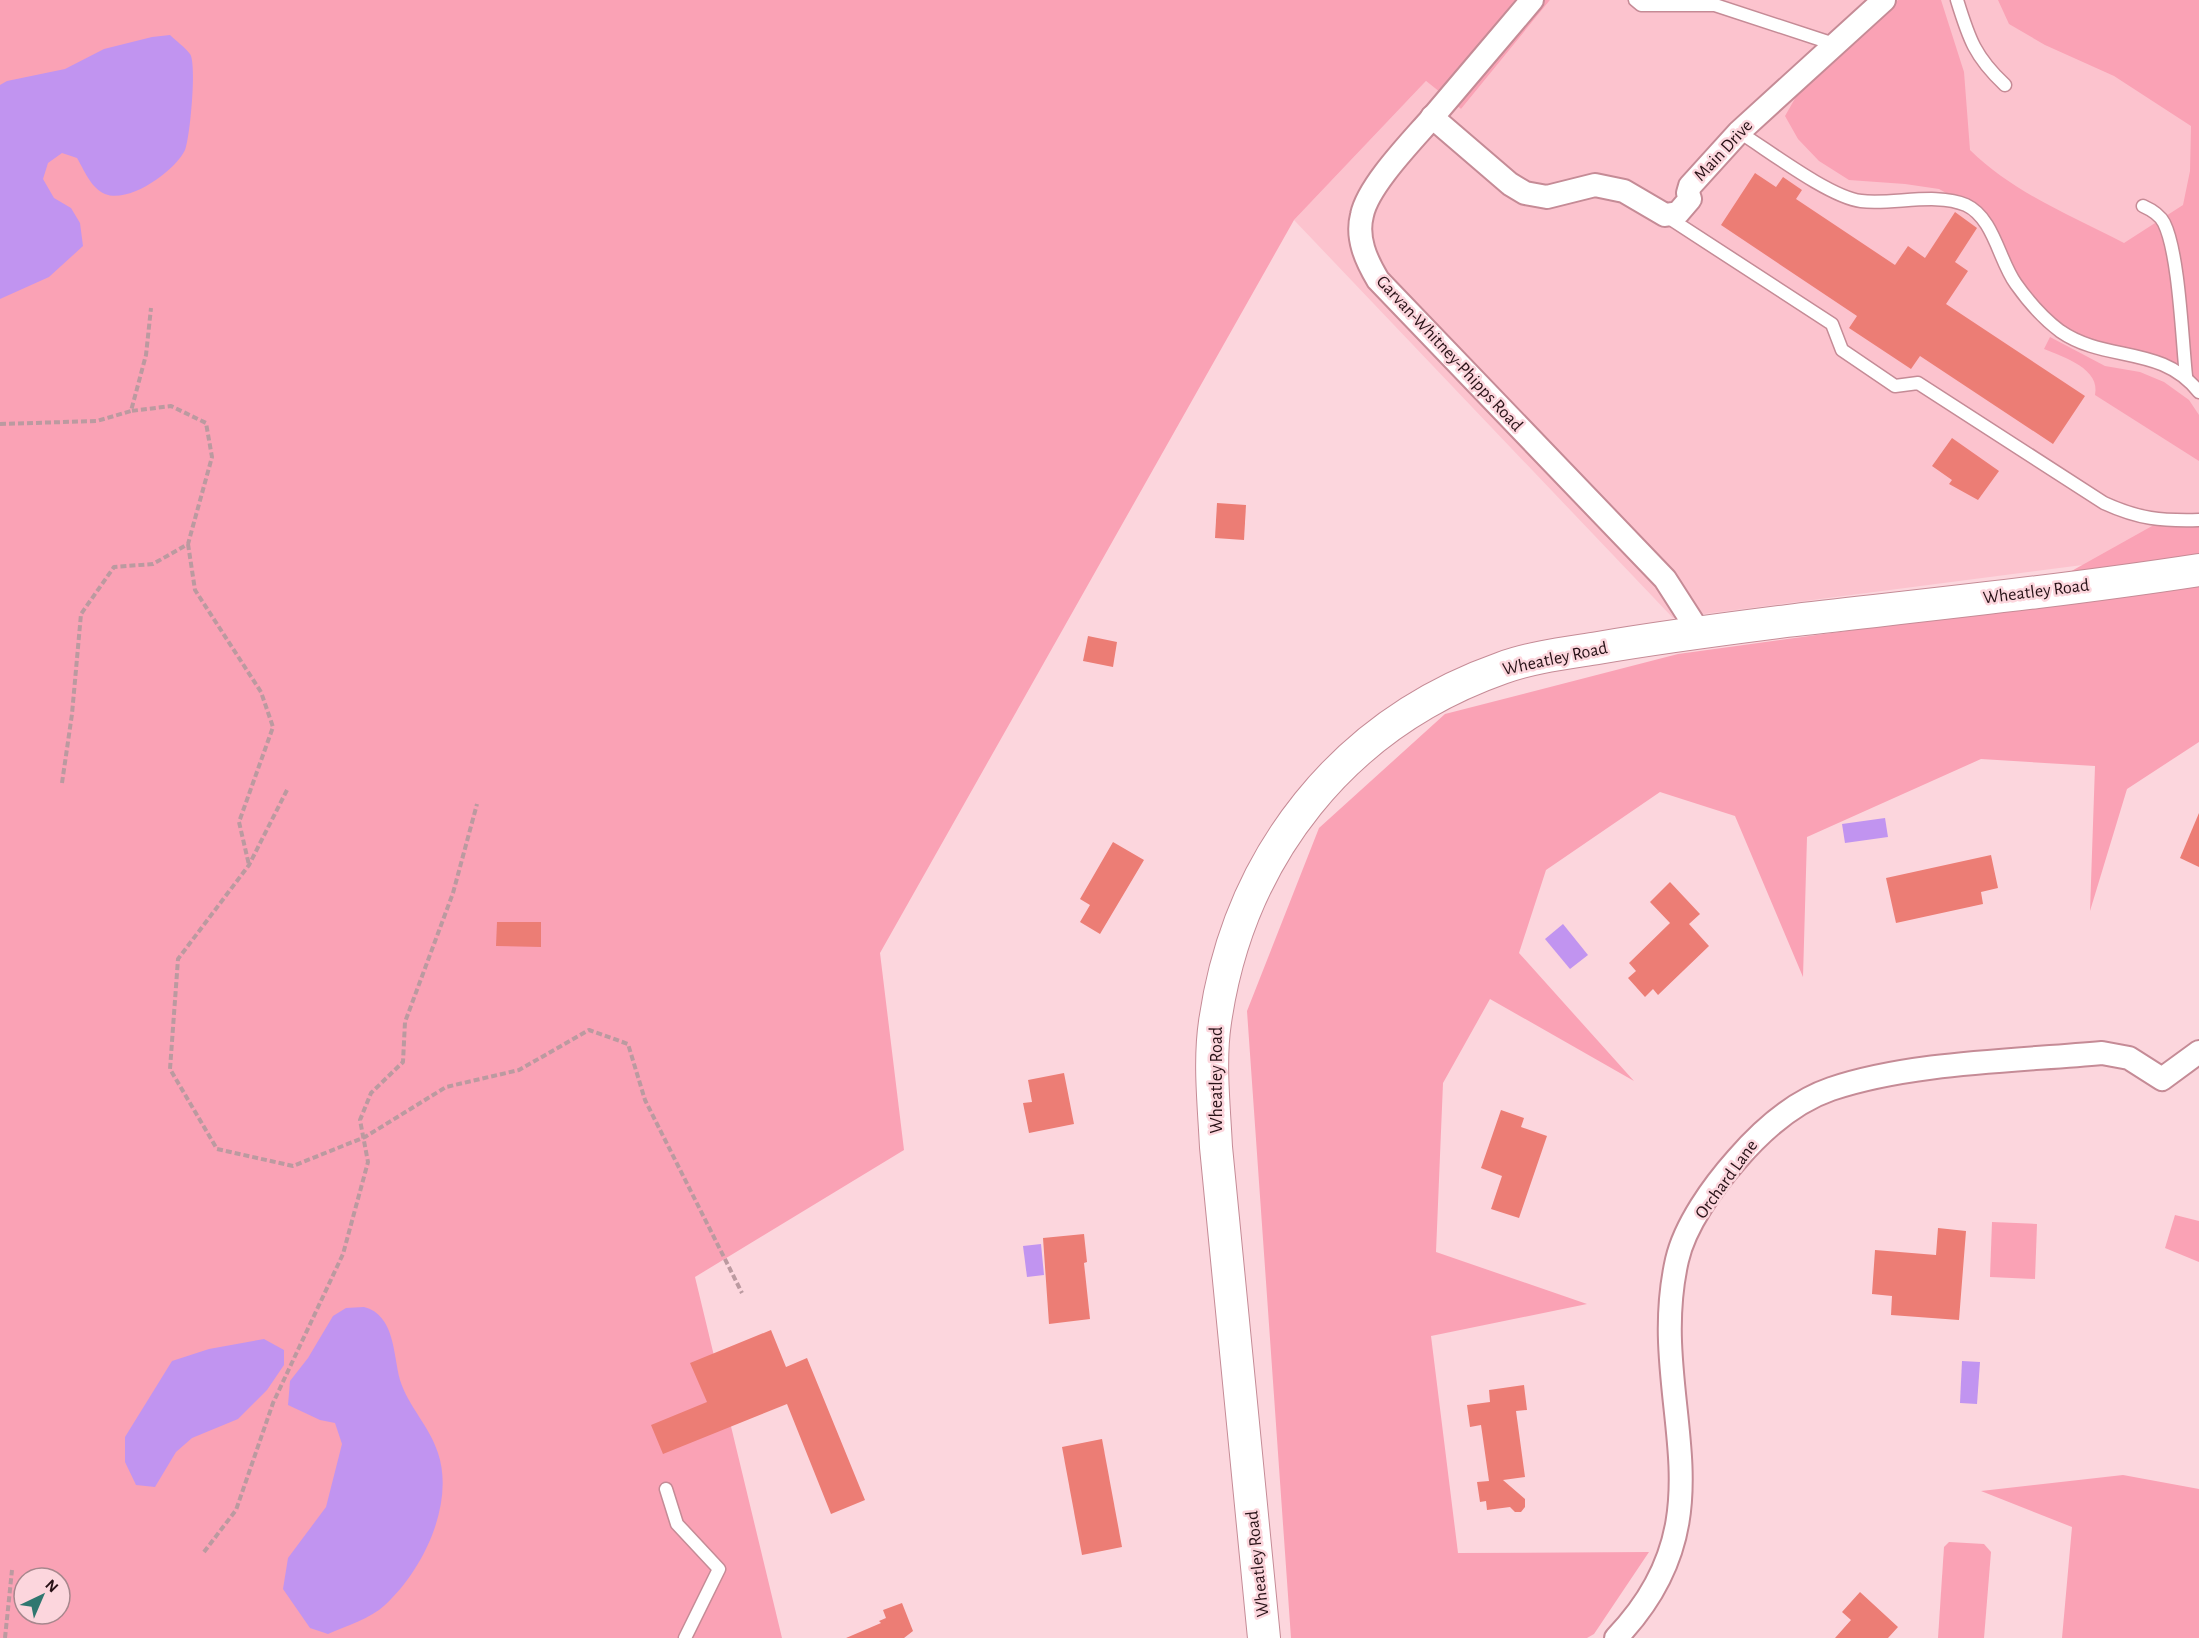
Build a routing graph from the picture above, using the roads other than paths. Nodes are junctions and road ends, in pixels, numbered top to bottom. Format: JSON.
{"nodes":[{"id":1,"x":1532,"y":0,"type":"edge"},
{"id":2,"x":1635,"y":0,"type":"edge"},
{"id":3,"x":1957,"y":0,"type":"edge"},
{"id":4,"x":1877,"y":2,"type":"edge"},
{"id":5,"x":1837,"y":45,"type":"junction"},
{"id":6,"x":2005,"y":86,"type":"dead end"},
{"id":7,"x":1432,"y":117,"type":"junction"},
{"id":8,"x":1738,"y":132,"type":"junction"},
{"id":9,"x":2143,"y":206,"type":"dead end"},
{"id":10,"x":1665,"y":215,"type":"junction"},
{"id":11,"x":2186,"y":376,"type":"junction"},
{"id":12,"x":2199,"y":392,"type":"edge"},
{"id":13,"x":2199,"y":520,"type":"edge"},
{"id":14,"x":2199,"y":570,"type":"edge"},
{"id":15,"x":1699,"y":632,"type":"junction"},
{"id":16,"x":2199,"y":1052,"type":"edge"},
{"id":17,"x":666,"y":1489,"type":"dead end"},
{"id":18,"x":685,"y":1638,"type":"edge"},
{"id":19,"x":1264,"y":1638,"type":"edge"},
{"id":20,"x":1616,"y":1638,"type":"edge"}],
"edges":[{"from":1,"to":7,"type":"street","name":"Garvan-Whitney-Phipps Road"},
{"from":2,"to":5,"type":"lane"},
{"from":3,"to":6,"type":"lane"},
{"from":4,"to":5,"type":"street","name":"Main Drive"},
{"from":5,"to":8,"type":"street","name":"Main Drive"},
{"from":7,"to":10,"type":"street"},
{"from":7,"to":15,"type":"street","name":"Garvan-Whitney-Phipps Road"},
{"from":8,"to":10,"type":"street","name":"Main Drive"},
{"from":8,"to":11,"type":"lane"},
{"from":9,"to":11,"type":"lane"},
{"from":10,"to":13,"type":"lane"},
{"from":11,"to":12,"type":"lane"},
{"from":14,"to":15,"type":"main road","name":"Wheatley Road"},
{"from":15,"to":19,"type":"main road","name":"Wheatley Road"},
{"from":16,"to":20,"type":"street","name":"Orchard Lane"},
{"from":17,"to":18,"type":"lane"}]}
